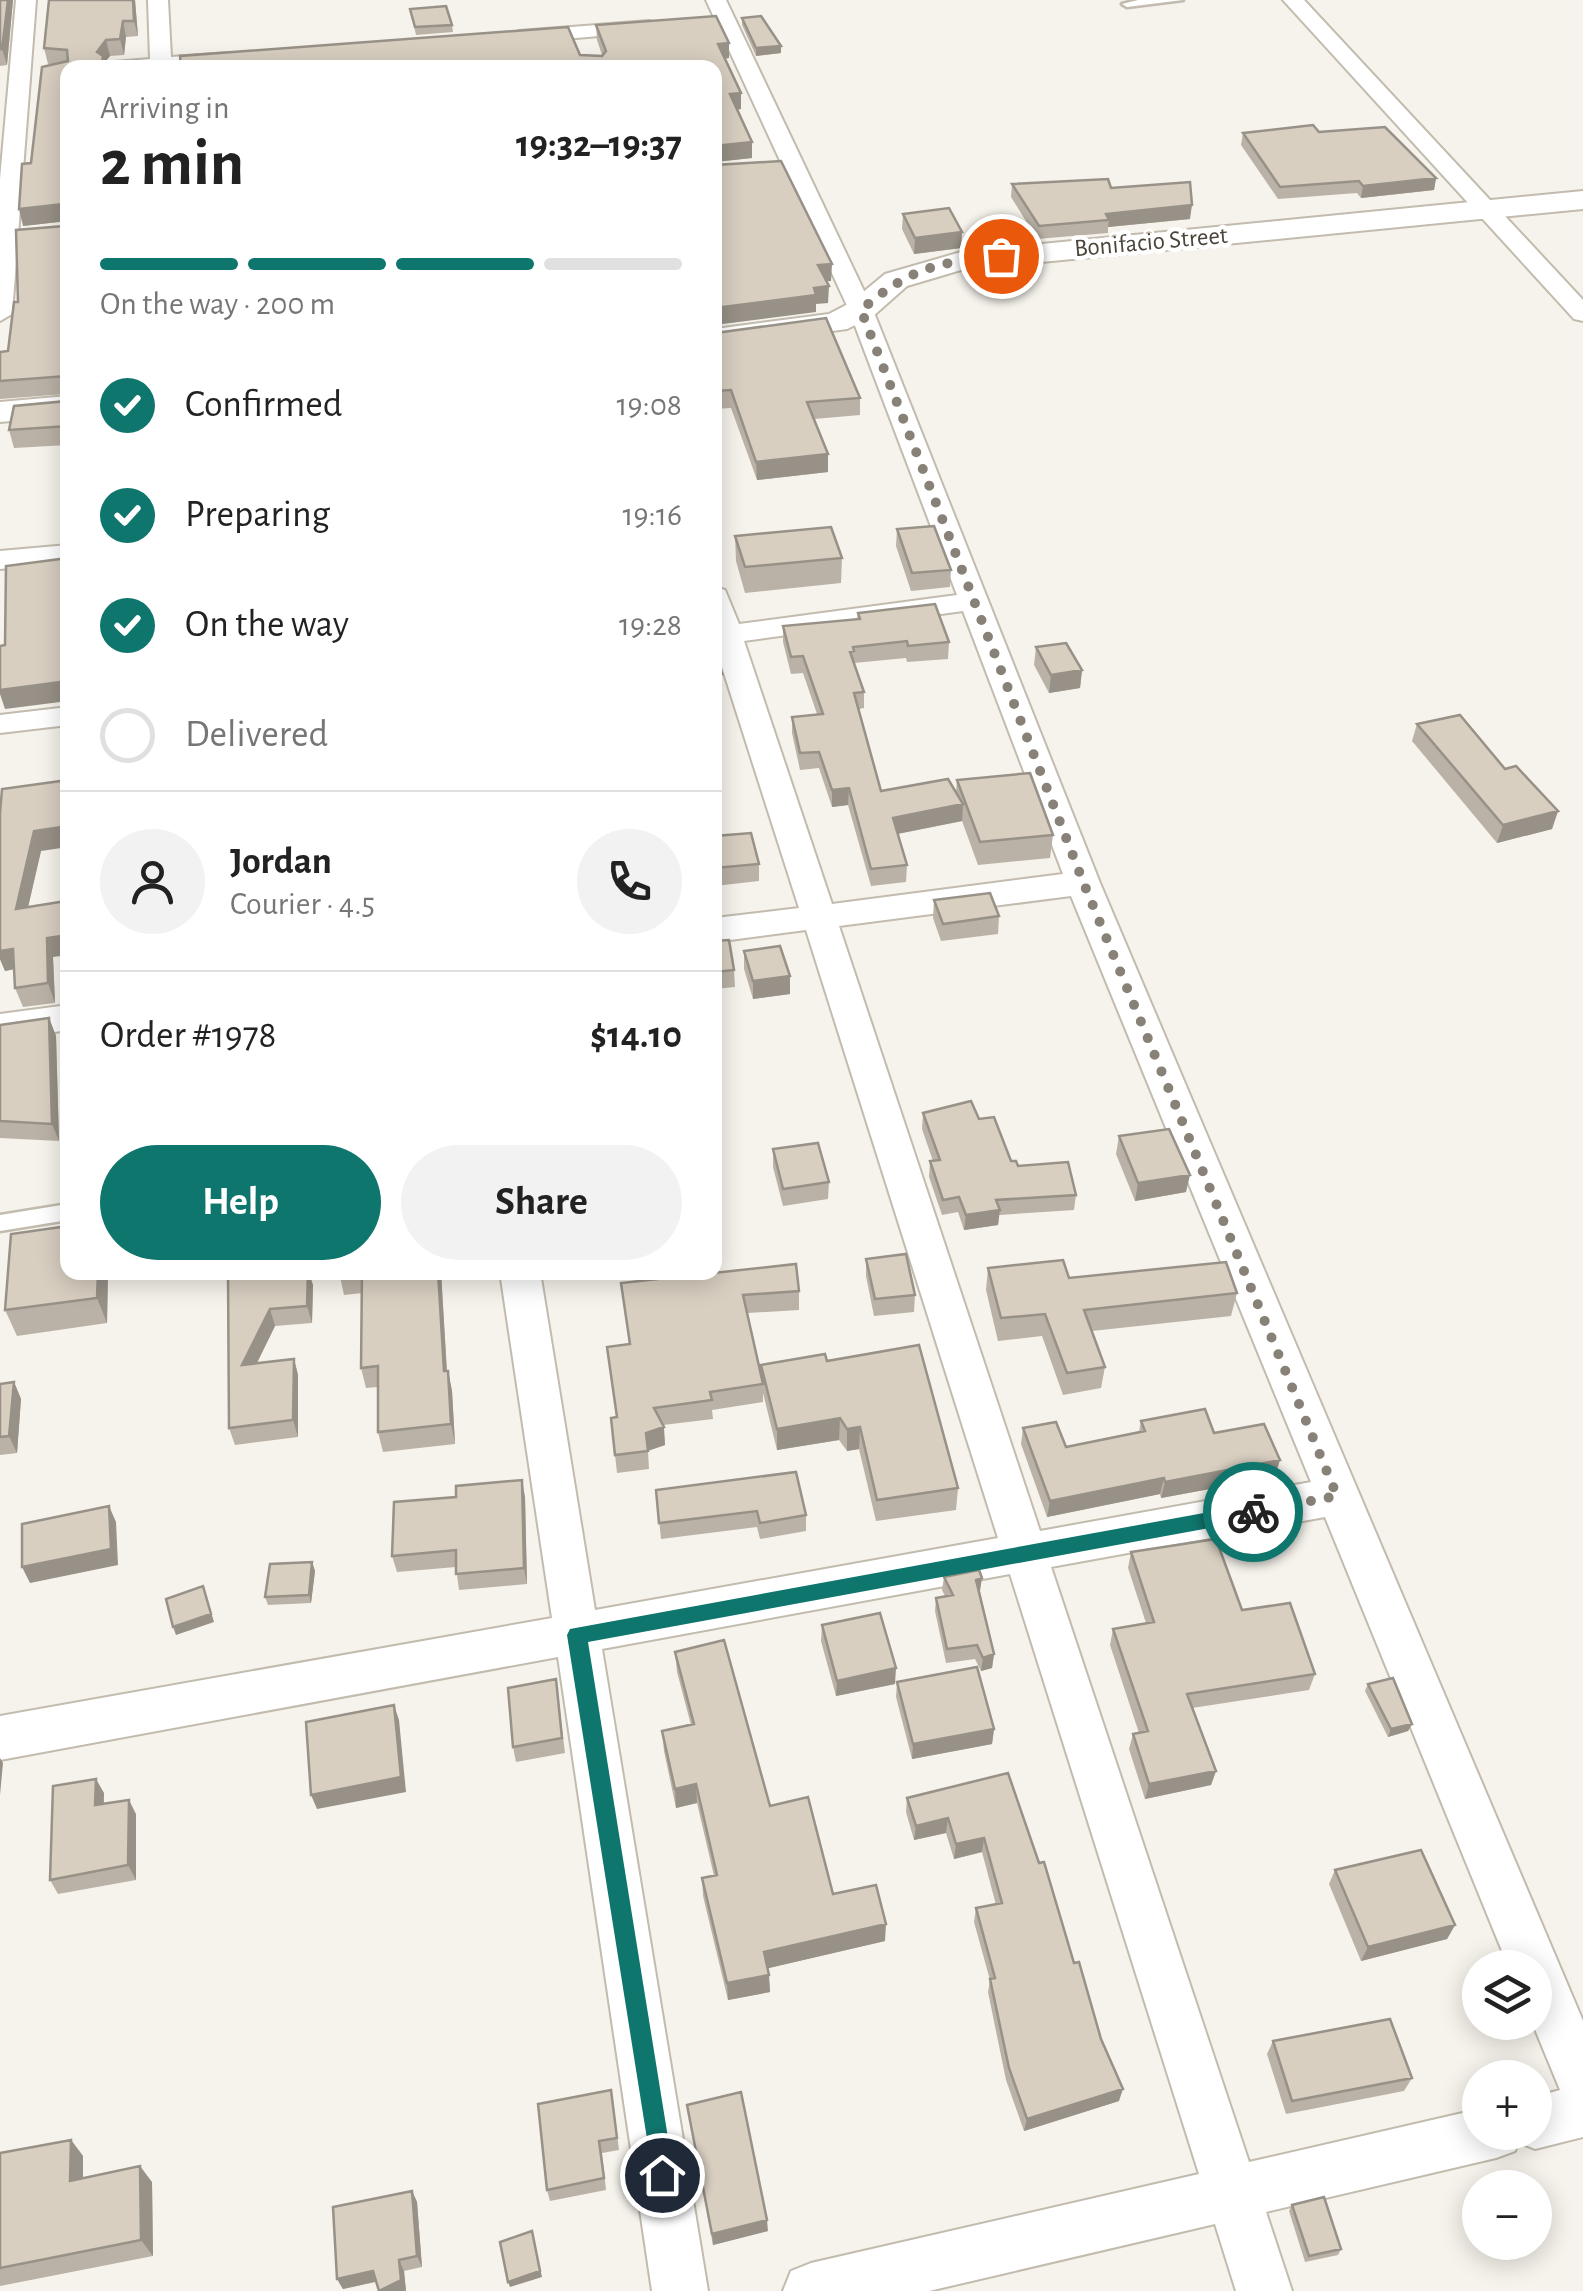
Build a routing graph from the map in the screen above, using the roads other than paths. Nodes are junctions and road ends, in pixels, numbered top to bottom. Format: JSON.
{"nodes":[{"id":1,"x":26,"y":0,"type":"edge"},
{"id":2,"x":158,"y":0,"type":"edge"},
{"id":3,"x":1178,"y":0,"type":"edge"},
{"id":4,"x":1293,"y":0,"type":"edge"},
{"id":5,"x":1127,"y":4,"type":"dead end"},
{"id":6,"x":717,"y":14,"type":"edge"},
{"id":7,"x":671,"y":25,"type":"edge"},
{"id":8,"x":503,"y":38,"type":"edge"},
{"id":9,"x":251,"y":57,"type":"edge"},
{"id":10,"x":161,"y":60,"type":"edge"},
{"id":11,"x":221,"y":60,"type":"edge"},
{"id":12,"x":19,"y":75,"type":"edge"},
{"id":13,"x":7,"y":155,"type":"edge"},
{"id":14,"x":796,"y":165,"type":"junction"},
{"id":15,"x":764,"y":168,"type":"edge"},
{"id":16,"x":1583,"y":200,"type":"edge"},
{"id":17,"x":1484,"y":210,"type":"junction"},
{"id":18,"x":37,"y":236,"type":"edge"},
{"id":19,"x":3,"y":239,"type":"edge"},
{"id":20,"x":861,"y":310,"type":"junction"},
{"id":21,"x":0,"y":314,"type":"edge"},
{"id":22,"x":1583,"y":314,"type":"edge"},
{"id":23,"x":722,"y":337,"type":"edge"},
{"id":24,"x":60,"y":407,"type":"edge"},
{"id":25,"x":0,"y":412,"type":"edge"},
{"id":26,"x":60,"y":554,"type":"edge"},
{"id":27,"x":0,"y":560,"type":"edge"},
{"id":28,"x":976,"y":601,"type":"junction"},
{"id":29,"x":722,"y":622,"type":"edge"},
{"id":30,"x":722,"y":631,"type":"edge"},
{"id":31,"x":60,"y":717,"type":"edge"},
{"id":32,"x":0,"y":724,"type":"edge"},
{"id":33,"x":1084,"y":884,"type":"junction"},
{"id":34,"x":820,"y":916,"type":"junction"},
{"id":35,"x":722,"y":929,"type":"edge"},
{"id":36,"x":60,"y":1019,"type":"edge"},
{"id":37,"x":0,"y":1027,"type":"edge"},
{"id":38,"x":60,"y":1213,"type":"edge"},
{"id":39,"x":0,"y":1223,"type":"edge"},
{"id":40,"x":521,"y":1280,"type":"edge"},
{"id":41,"x":1337,"y":1496,"type":"junction"},
{"id":42,"x":1025,"y":1553,"type":"junction"},
{"id":43,"x":577,"y":1635,"type":"junction"},
{"id":44,"x":0,"y":1738,"type":"edge"},
{"id":45,"x":1526,"y":1950,"type":"edge"},
{"id":46,"x":1552,"y":2011,"type":"edge"},
{"id":47,"x":1583,"y":2082,"type":"edge"},
{"id":48,"x":1583,"y":2112,"type":"edge"},
{"id":49,"x":1552,"y":2119,"type":"edge"},
{"id":50,"x":1462,"y":2140,"type":"edge"},
{"id":51,"x":1233,"y":2196,"type":"junction"},
{"id":52,"x":680,"y":2291,"type":"edge"},
{"id":53,"x":810,"y":2291,"type":"edge"},
{"id":54,"x":1264,"y":2291,"type":"edge"}],
"edges":[{"from":1,"to":12,"type":"street"},
{"from":2,"to":10,"type":"street"},
{"from":3,"to":5,"type":"lane"},
{"from":4,"to":17,"type":"street"},
{"from":6,"to":14,"type":"street"},
{"from":7,"to":8,"type":"street"},
{"from":9,"to":11,"type":"street"},
{"from":12,"to":13,"type":"street"},
{"from":13,"to":19,"type":"street"},
{"from":14,"to":15,"type":"street"},
{"from":14,"to":20,"type":"street"},
{"from":16,"to":17,"type":"street","name":"Bonifacio Street"},
{"from":17,"to":20,"type":"street","name":"Bonifacio Street"},
{"from":17,"to":22,"type":"street"},
{"from":18,"to":19,"type":"street"},
{"from":19,"to":21,"type":"street"},
{"from":20,"to":23,"type":"street","name":"Bonifacio Street"},
{"from":20,"to":28,"type":"street"},
{"from":24,"to":25,"type":"street"},
{"from":26,"to":27,"type":"street"},
{"from":28,"to":29,"type":"street"},
{"from":28,"to":33,"type":"street"},
{"from":30,"to":34,"type":"street"},
{"from":31,"to":32,"type":"street"},
{"from":33,"to":34,"type":"street"},
{"from":33,"to":41,"type":"street"},
{"from":34,"to":35,"type":"street"},
{"from":34,"to":42,"type":"street"},
{"from":36,"to":37,"type":"street"},
{"from":38,"to":39,"type":"lane"},
{"from":40,"to":43,"type":"street"},
{"from":41,"to":42,"type":"street"},
{"from":41,"to":45,"type":"street"},
{"from":42,"to":43,"type":"street"},
{"from":42,"to":51,"type":"street"},
{"from":43,"to":44,"type":"street"},
{"from":43,"to":52,"type":"street"},
{"from":46,"to":47,"type":"street"},
{"from":48,"to":49,"type":"street"},
{"from":50,"to":51,"type":"street"},
{"from":51,"to":53,"type":"street"},
{"from":51,"to":54,"type":"street"}]}
